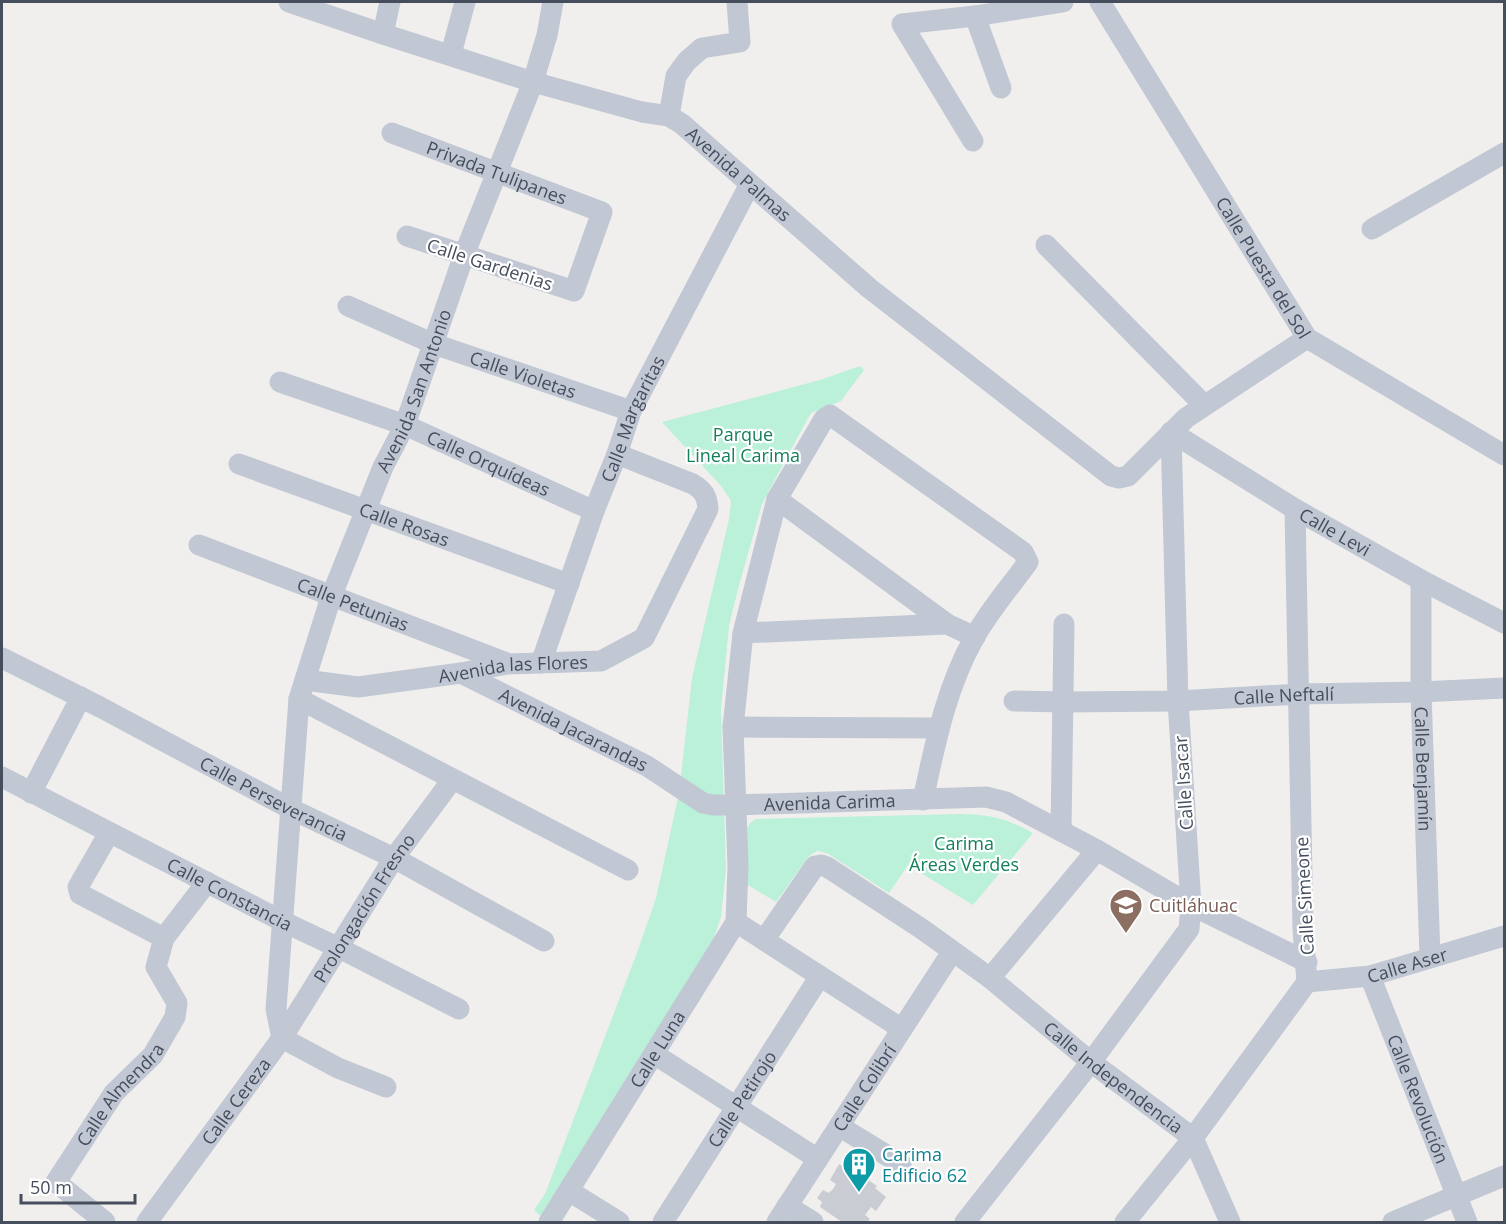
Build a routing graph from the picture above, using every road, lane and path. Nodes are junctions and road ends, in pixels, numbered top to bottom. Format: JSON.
{"nodes":[{"id":1,"x":289,"y":2,"type":"edge"},
{"id":2,"x":390,"y":2,"type":"edge"},
{"id":3,"x":465,"y":2,"type":"edge"},
{"id":4,"x":553,"y":2,"type":"edge"},
{"id":5,"x":737,"y":2,"type":"edge"},
{"id":6,"x":1063,"y":2,"type":"edge"},
{"id":7,"x":1100,"y":2,"type":"edge"},
{"id":8,"x":975,"y":16,"type":"junction"},
{"id":9,"x":383,"y":34,"type":"junction"},
{"id":10,"x":451,"y":54,"type":"junction"},
{"id":11,"x":533,"y":82,"type":"junction"},
{"id":12,"x":1001,"y":88,"type":"dead end"},
{"id":13,"x":669,"y":116,"type":"junction"},
{"id":14,"x":392,"y":133,"type":"dead end"},
{"id":15,"x":973,"y":141,"type":"dead end"},
{"id":16,"x":1504,"y":153,"type":"edge"},
{"id":17,"x":497,"y":171,"type":"junction"},
{"id":18,"x":750,"y":184,"type":"junction"},
{"id":19,"x":1372,"y":229,"type":"dead end"},
{"id":20,"x":407,"y":236,"type":"dead end"},
{"id":21,"x":1046,"y":245,"type":"dead end"},
{"id":22,"x":464,"y":255,"type":"junction"},
{"id":23,"x":574,"y":291,"type":"joint"},
{"id":24,"x":348,"y":306,"type":"dead end"},
{"id":25,"x":1307,"y":338,"type":"junction"},
{"id":26,"x":434,"y":344,"type":"junction"},
{"id":27,"x":280,"y":382,"type":"dead end"},
{"id":28,"x":1204,"y":405,"type":"junction"},
{"id":29,"x":631,"y":411,"type":"junction"},
{"id":30,"x":405,"y":425,"type":"junction"},
{"id":31,"x":1171,"y":432,"type":"junction"},
{"id":32,"x":617,"y":454,"type":"junction"},
{"id":33,"x":1504,"y":455,"type":"edge"},
{"id":34,"x":239,"y":464,"type":"dead end"},
{"id":35,"x":777,"y":499,"type":"junction"},
{"id":36,"x":1295,"y":509,"type":"junction"},
{"id":37,"x":594,"y":510,"type":"junction"},
{"id":38,"x":365,"y":511,"type":"junction"},
{"id":39,"x":200,"y":545,"type":"dead end"},
{"id":40,"x":1421,"y":580,"type":"junction"},
{"id":41,"x":569,"y":584,"type":"junction"},
{"id":42,"x":331,"y":597,"type":"junction"},
{"id":43,"x":1504,"y":623,"type":"edge"},
{"id":44,"x":947,"y":624,"type":"junction"},
{"id":45,"x":1064,"y":624,"type":"dead end"},
{"id":46,"x":743,"y":633,"type":"junction"},
{"id":47,"x":975,"y":637,"type":"junction"},
{"id":48,"x":2,"y":658,"type":"edge"},
{"id":49,"x":541,"y":663,"type":"junction"},
{"id":50,"x":507,"y":664,"type":"junction"},
{"id":51,"x":462,"y":673,"type":"junction"},
{"id":52,"x":1504,"y":688,"type":"edge"},
{"id":53,"x":302,"y":690,"type":"junction"},
{"id":54,"x":1421,"y":692,"type":"junction"},
{"id":55,"x":1299,"y":694,"type":"junction"},
{"id":56,"x":81,"y":697,"type":"junction"},
{"id":57,"x":1014,"y":701,"type":"dead end"},
{"id":58,"x":1178,"y":701,"type":"junction"},
{"id":59,"x":1063,"y":702,"type":"junction"},
{"id":60,"x":733,"y":727,"type":"junction"},
{"id":61,"x":938,"y":728,"type":"junction"},
{"id":62,"x":2,"y":777,"type":"edge"},
{"id":63,"x":452,"y":780,"type":"junction"},
{"id":64,"x":31,"y":793,"type":"junction"},
{"id":65,"x":923,"y":800,"type":"junction"},
{"id":66,"x":735,"y":805,"type":"junction"},
{"id":67,"x":291,"y":809,"type":"junction"},
{"id":68,"x":1061,"y":831,"type":"junction"},
{"id":69,"x":109,"y":833,"type":"junction"},
{"id":70,"x":1097,"y":850,"type":"junction"},
{"id":71,"x":394,"y":858,"type":"junction"},
{"id":72,"x":628,"y":870,"type":"dead end"},
{"id":73,"x":207,"y":882,"type":"junction"},
{"id":74,"x":1191,"y":905,"type":"junction"},
{"id":75,"x":284,"y":922,"type":"junction"},
{"id":76,"x":736,"y":922,"type":"junction"},
{"id":77,"x":1504,"y":936,"type":"edge"},
{"id":78,"x":164,"y":938,"type":"junction"},
{"id":79,"x":764,"y":940,"type":"junction"},
{"id":80,"x":544,"y":941,"type":"dead end"},
{"id":81,"x":339,"y":948,"type":"junction"},
{"id":82,"x":952,"y":952,"type":"junction"},
{"id":83,"x":1430,"y":957,"type":"junction"},
{"id":84,"x":1307,"y":972,"type":"junction"},
{"id":85,"x":819,"y":976,"type":"junction"},
{"id":86,"x":1370,"y":976,"type":"junction"},
{"id":87,"x":990,"y":978,"type":"junction"},
{"id":88,"x":459,"y":1009,"type":"dead end"},
{"id":89,"x":902,"y":1029,"type":"junction"},
{"id":90,"x":282,"y":1038,"type":"junction"},
{"id":91,"x":654,"y":1054,"type":"junction"},
{"id":92,"x":1091,"y":1062,"type":"junction"},
{"id":93,"x":386,"y":1087,"type":"dead end"},
{"id":94,"x":737,"y":1107,"type":"junction"},
{"id":95,"x":839,"y":1126,"type":"junction"},
{"id":96,"x":1193,"y":1138,"type":"junction"},
{"id":97,"x":818,"y":1159,"type":"junction"},
{"id":98,"x":901,"y":1164,"type":"dead end"},
{"id":99,"x":1504,"y":1176,"type":"edge"},
{"id":100,"x":569,"y":1191,"type":"junction"},
{"id":101,"x":1457,"y":1196,"type":"junction"},
{"id":102,"x":782,"y":1214,"type":"edge"},
{"id":103,"x":105,"y":1222,"type":"edge"},
{"id":104,"x":147,"y":1222,"type":"edge"},
{"id":105,"x":549,"y":1222,"type":"edge"},
{"id":106,"x":620,"y":1222,"type":"edge"},
{"id":107,"x":663,"y":1222,"type":"edge"},
{"id":108,"x":813,"y":1222,"type":"edge"},
{"id":109,"x":964,"y":1222,"type":"edge"},
{"id":110,"x":1125,"y":1222,"type":"edge"},
{"id":111,"x":1230,"y":1222,"type":"edge"},
{"id":112,"x":1393,"y":1222,"type":"edge"},
{"id":113,"x":1467,"y":1222,"type":"edge"}],
"edges":[{"from":1,"to":9,"type":"street","name":"Avenida Palmas"},
{"from":2,"to":9,"type":"street"},
{"from":3,"to":10,"type":"street"},
{"from":4,"to":11,"type":"street","name":"Avenida San Antonio"},
{"from":5,"to":13,"type":"street"},
{"from":6,"to":8,"type":"street"},
{"from":7,"to":25,"type":"street","name":"Calle Puesta del Sol"},
{"from":8,"to":12,"type":"street"},
{"from":8,"to":15,"type":"street"},
{"from":9,"to":10,"type":"street","name":"Avenida Palmas"},
{"from":10,"to":11,"type":"street","name":"Avenida Palmas"},
{"from":11,"to":13,"type":"street","name":"Avenida Palmas"},
{"from":11,"to":17,"type":"street","name":"Avenida San Antonio"},
{"from":13,"to":18,"type":"street","name":"Avenida Palmas"},
{"from":14,"to":17,"type":"street","name":"Privada Tulipanes"},
{"from":16,"to":19,"type":"street"},
{"from":17,"to":22,"type":"street","name":"Avenida San Antonio"},
{"from":17,"to":23,"type":"street","name":"Privada Tulipanes"},
{"from":18,"to":29,"type":"street","name":"Calle Margaritas"},
{"from":18,"to":31,"type":"street","name":"Avenida Palmas"},
{"from":20,"to":22,"type":"street","name":"Calle Gardenias"},
{"from":21,"to":28,"type":"street"},
{"from":22,"to":23,"type":"street","name":"Calle Gardenias"},
{"from":22,"to":26,"type":"street","name":"Avenida San Antonio"},
{"from":24,"to":26,"type":"street","name":"Calle Violetas"},
{"from":25,"to":28,"type":"street"},
{"from":25,"to":33,"type":"street","name":"Calle Puesta del Sol"},
{"from":26,"to":29,"type":"street","name":"Calle Violetas"},
{"from":26,"to":30,"type":"street","name":"Avenida San Antonio"},
{"from":27,"to":30,"type":"street","name":"Calle Orquídeas"},
{"from":28,"to":31,"type":"street"},
{"from":29,"to":32,"type":"street","name":"Calle Margaritas"},
{"from":30,"to":37,"type":"street","name":"Calle Orquídeas"},
{"from":30,"to":38,"type":"street","name":"Avenida San Antonio"},
{"from":31,"to":36,"type":"street","name":"Calle Levi"},
{"from":31,"to":58,"type":"street","name":"Calle Isacar"},
{"from":32,"to":37,"type":"street","name":"Calle Margaritas"},
{"from":32,"to":49,"type":"street","name":"Avenida las Flores"},
{"from":34,"to":38,"type":"street","name":"Calle Rosas"},
{"from":35,"to":44,"type":"street"},
{"from":35,"to":46,"type":"street","name":"Calle Luna"},
{"from":35,"to":47,"type":"street","name":"Calle Luna"},
{"from":36,"to":40,"type":"street","name":"Calle Levi"},
{"from":36,"to":55,"type":"street","name":"Calle Simeone"},
{"from":37,"to":41,"type":"street","name":"Calle Margaritas"},
{"from":38,"to":41,"type":"street","name":"Calle Rosas"},
{"from":38,"to":42,"type":"street","name":"Avenida San Antonio"},
{"from":39,"to":42,"type":"street","name":"Calle Petunias"},
{"from":40,"to":43,"type":"street","name":"Calle Levi"},
{"from":40,"to":54,"type":"street","name":"Calle Benjamín"},
{"from":41,"to":49,"type":"street","name":"Calle Margaritas"},
{"from":42,"to":50,"type":"street","name":"Calle Petunias"},
{"from":42,"to":53,"type":"street","name":"Avenida San Antonio"},
{"from":44,"to":46,"type":"street"},
{"from":44,"to":47,"type":"street"},
{"from":45,"to":59,"type":"street"},
{"from":46,"to":60,"type":"street","name":"Calle Luna"},
{"from":47,"to":61,"type":"street"},
{"from":48,"to":56,"type":"street","name":"Calle Perseverancia"},
{"from":49,"to":50,"type":"street","name":"Avenida las Flores"},
{"from":50,"to":51,"type":"street","name":"Avenida las Flores"},
{"from":51,"to":53,"type":"street","name":"Avenida las Flores"},
{"from":51,"to":66,"type":"street","name":"Avenida Jacarandas"},
{"from":52,"to":54,"type":"street","name":"Calle Neftalí"},
{"from":53,"to":63,"type":"street"},
{"from":53,"to":67,"type":"street","name":"Avenida San Antonio"},
{"from":54,"to":55,"type":"street","name":"Calle Neftalí"},
{"from":54,"to":83,"type":"street","name":"Calle Benjamín"},
{"from":55,"to":58,"type":"street","name":"Calle Neftalí"},
{"from":55,"to":84,"type":"street","name":"Calle Simeone"},
{"from":56,"to":64,"type":"street"},
{"from":56,"to":67,"type":"street","name":"Calle Perseverancia"},
{"from":57,"to":59,"type":"street","name":"Calle Neftalí"},
{"from":58,"to":59,"type":"street","name":"Calle Neftalí"},
{"from":58,"to":74,"type":"street","name":"Calle Isacar"},
{"from":59,"to":68,"type":"street"},
{"from":60,"to":61,"type":"street"},
{"from":60,"to":66,"type":"street","name":"Calle Luna"},
{"from":61,"to":65,"type":"street"},
{"from":62,"to":64,"type":"street","name":"Calle Constancia"},
{"from":63,"to":71,"type":"street","name":"Prolongación Fresno"},
{"from":63,"to":72,"type":"street"},
{"from":64,"to":69,"type":"street","name":"Calle Constancia"},
{"from":65,"to":66,"type":"street","name":"Avenida Carima"},
{"from":65,"to":68,"type":"street","name":"Avenida Carima"},
{"from":66,"to":76,"type":"street","name":"Calle Luna"},
{"from":67,"to":71,"type":"street","name":"Calle Perseverancia"},
{"from":67,"to":75,"type":"street","name":"Avenida San Antonio"},
{"from":68,"to":70,"type":"street","name":"Avenida Carima"},
{"from":69,"to":73,"type":"street","name":"Calle Constancia"},
{"from":69,"to":78,"type":"street"},
{"from":70,"to":74,"type":"street","name":"Avenida Carima"},
{"from":70,"to":87,"type":"street"},
{"from":71,"to":80,"type":"street","name":"Calle Perseverancia"},
{"from":71,"to":81,"type":"street","name":"Prolongación Fresno"},
{"from":73,"to":75,"type":"street","name":"Calle Constancia"},
{"from":73,"to":78,"type":"street"},
{"from":74,"to":84,"type":"street","name":"Avenida Carima"},
{"from":74,"to":92,"type":"street","name":"Calle Isacar"},
{"from":75,"to":81,"type":"street","name":"Calle Constancia"},
{"from":75,"to":90,"type":"street","name":"Avenida San Antonio"},
{"from":76,"to":79,"type":"street"},
{"from":76,"to":91,"type":"street","name":"Calle Luna"},
{"from":77,"to":83,"type":"street","name":"Calle Aser"},
{"from":78,"to":103,"type":"street","name":"Calle Almendra"},
{"from":79,"to":82,"type":"street","name":"Calle Independencia"},
{"from":79,"to":85,"type":"street"},
{"from":81,"to":88,"type":"street","name":"Calle Constancia"},
{"from":81,"to":90,"type":"street","name":"Prolongación Fresno"},
{"from":82,"to":87,"type":"street","name":"Calle Independencia"},
{"from":82,"to":89,"type":"street","name":"Calle Colibrí"},
{"from":83,"to":86,"type":"street","name":"Calle Aser"},
{"from":84,"to":86,"type":"street","name":"Calle Aser"},
{"from":84,"to":96,"type":"street","name":"Calle Simeone"},
{"from":85,"to":89,"type":"street"},
{"from":85,"to":94,"type":"street","name":"Calle Petirojo"},
{"from":86,"to":101,"type":"street","name":"Calle Revolución"},
{"from":87,"to":92,"type":"street","name":"Calle Independencia"},
{"from":89,"to":95,"type":"street","name":"Calle Colibrí"},
{"from":90,"to":93,"type":"street"},
{"from":90,"to":104,"type":"street","name":"Calle Cereza"},
{"from":91,"to":94,"type":"street"},
{"from":91,"to":100,"type":"street","name":"Calle Luna"},
{"from":92,"to":96,"type":"street","name":"Calle Independencia"},
{"from":92,"to":109,"type":"street","name":"Calle Isacar"},
{"from":94,"to":97,"type":"street"},
{"from":94,"to":107,"type":"street","name":"Calle Petirojo"},
{"from":95,"to":97,"type":"street","name":"Calle Colibrí"},
{"from":95,"to":98,"type":"street"},
{"from":96,"to":110,"type":"street","name":"Calle Simeone"},
{"from":96,"to":111,"type":"street","name":"Calle Independencia"},
{"from":97,"to":102,"type":"street","name":"Calle Colibrí"},
{"from":99,"to":101,"type":"street"},
{"from":100,"to":105,"type":"street","name":"Calle Luna"},
{"from":100,"to":106,"type":"street"},
{"from":101,"to":112,"type":"street"},
{"from":101,"to":113,"type":"street","name":"Calle Revolución"},
{"from":102,"to":108,"type":"street"}]}
